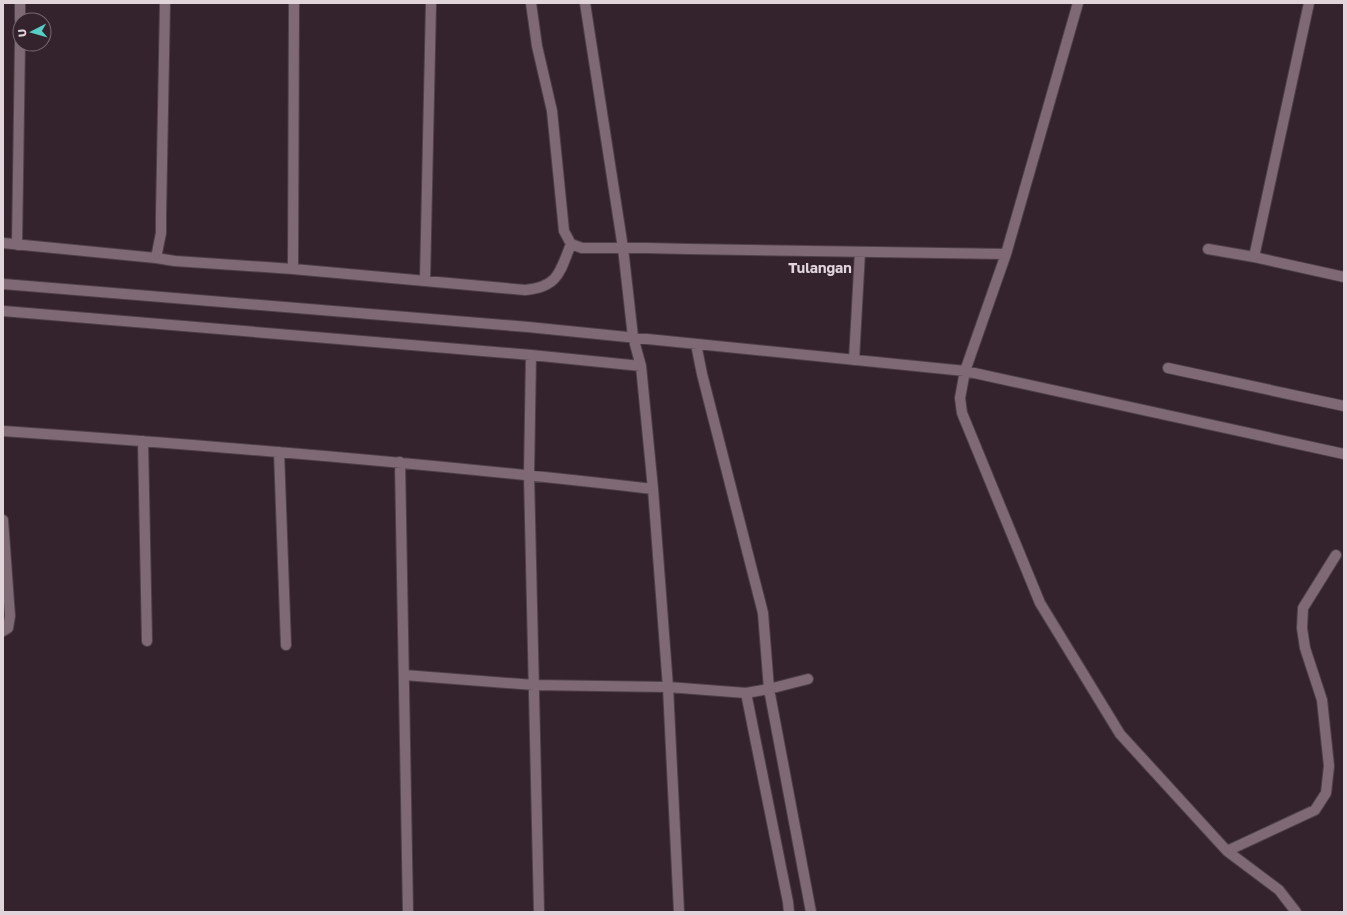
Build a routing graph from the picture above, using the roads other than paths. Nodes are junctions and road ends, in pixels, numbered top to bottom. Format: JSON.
{"nodes":[{"id":1,"x":165,"y":3,"type":"edge"},
{"id":2,"x":294,"y":3,"type":"edge"},
{"id":3,"x":431,"y":3,"type":"edge"},
{"id":4,"x":531,"y":3,"type":"edge"},
{"id":5,"x":585,"y":3,"type":"edge"},
{"id":6,"x":1078,"y":3,"type":"edge"},
{"id":7,"x":1309,"y":3,"type":"edge"},
{"id":8,"x":20,"y":52,"type":"edge"},
{"id":9,"x":3,"y":243,"type":"edge"},
{"id":10,"x":572,"y":244,"type":"junction"},
{"id":11,"x":17,"y":245,"type":"junction"},
{"id":12,"x":623,"y":248,"type":"junction"},
{"id":13,"x":1208,"y":249,"type":"dead end"},
{"id":14,"x":860,"y":252,"type":"junction"},
{"id":15,"x":1006,"y":254,"type":"junction"},
{"id":16,"x":1254,"y":257,"type":"junction"},
{"id":17,"x":156,"y":258,"type":"junction"},
{"id":18,"x":293,"y":269,"type":"junction"},
{"id":19,"x":1344,"y":277,"type":"edge"},
{"id":20,"x":425,"y":281,"type":"junction"},
{"id":21,"x":3,"y":284,"type":"edge"},
{"id":22,"x":3,"y":311,"type":"edge"},
{"id":23,"x":633,"y":337,"type":"junction"},
{"id":24,"x":696,"y":344,"type":"junction"},
{"id":25,"x":531,"y":355,"type":"junction"},
{"id":26,"x":854,"y":360,"type":"junction"},
{"id":27,"x":641,"y":366,"type":"junction"},
{"id":28,"x":1168,"y":368,"type":"dead end"},
{"id":29,"x":966,"y":371,"type":"junction"},
{"id":30,"x":1344,"y":406,"type":"edge"},
{"id":31,"x":3,"y":431,"type":"edge"},
{"id":32,"x":143,"y":441,"type":"junction"},
{"id":33,"x":279,"y":452,"type":"junction"},
{"id":34,"x":1344,"y":454,"type":"edge"},
{"id":35,"x":400,"y":462,"type":"junction"},
{"id":36,"x":529,"y":475,"type":"junction"},
{"id":37,"x":653,"y":489,"type":"junction"},
{"id":38,"x":3,"y":520,"type":"edge"},
{"id":39,"x":1336,"y":555,"type":"dead end"},
{"id":40,"x":3,"y":630,"type":"edge"},
{"id":41,"x":147,"y":641,"type":"dead end"},
{"id":42,"x":286,"y":645,"type":"dead end"},
{"id":43,"x":404,"y":675,"type":"junction"},
{"id":44,"x":808,"y":679,"type":"dead end"},
{"id":45,"x":534,"y":685,"type":"junction"},
{"id":46,"x":668,"y":688,"type":"junction"},
{"id":47,"x":769,"y":689,"type":"junction"},
{"id":48,"x":746,"y":693,"type":"junction"},
{"id":49,"x":1227,"y":851,"type":"junction"},
{"id":50,"x":408,"y":912,"type":"edge"},
{"id":51,"x":539,"y":912,"type":"edge"},
{"id":52,"x":679,"y":912,"type":"edge"},
{"id":53,"x":789,"y":912,"type":"edge"},
{"id":54,"x":811,"y":912,"type":"edge"},
{"id":55,"x":1296,"y":912,"type":"edge"}],
"edges":[{"from":1,"to":17,"type":"street"},
{"from":2,"to":18,"type":"street"},
{"from":3,"to":20,"type":"street"},
{"from":4,"to":10,"type":"street"},
{"from":5,"to":12,"type":"street"},
{"from":6,"to":15,"type":"street"},
{"from":7,"to":16,"type":"street"},
{"from":8,"to":11,"type":"street"},
{"from":9,"to":11,"type":"street"},
{"from":10,"to":12,"type":"street"},
{"from":10,"to":20,"type":"street"},
{"from":11,"to":17,"type":"street"},
{"from":12,"to":14,"type":"street"},
{"from":12,"to":23,"type":"street"},
{"from":13,"to":16,"type":"street"},
{"from":14,"to":15,"type":"street"},
{"from":14,"to":26,"type":"street"},
{"from":15,"to":29,"type":"street"},
{"from":16,"to":19,"type":"street"},
{"from":17,"to":18,"type":"street"},
{"from":18,"to":20,"type":"street"},
{"from":21,"to":23,"type":"street"},
{"from":22,"to":25,"type":"street"},
{"from":23,"to":24,"type":"street"},
{"from":23,"to":27,"type":"street"},
{"from":24,"to":26,"type":"street"},
{"from":24,"to":47,"type":"street"},
{"from":25,"to":27,"type":"street"},
{"from":25,"to":36,"type":"street"},
{"from":26,"to":29,"type":"street"},
{"from":27,"to":37,"type":"street"},
{"from":28,"to":30,"type":"street"},
{"from":29,"to":34,"type":"street"},
{"from":29,"to":49,"type":"street"},
{"from":31,"to":32,"type":"street"},
{"from":32,"to":33,"type":"street"},
{"from":32,"to":41,"type":"street"},
{"from":33,"to":35,"type":"street"},
{"from":33,"to":42,"type":"street"},
{"from":35,"to":36,"type":"street"},
{"from":35,"to":43,"type":"street"},
{"from":36,"to":37,"type":"street"},
{"from":36,"to":45,"type":"street"},
{"from":37,"to":46,"type":"street"},
{"from":38,"to":40,"type":"street"},
{"from":39,"to":49,"type":"street"},
{"from":43,"to":45,"type":"street"},
{"from":43,"to":50,"type":"street"},
{"from":44,"to":47,"type":"street"},
{"from":45,"to":46,"type":"street"},
{"from":45,"to":51,"type":"street"},
{"from":46,"to":48,"type":"street"},
{"from":46,"to":52,"type":"street"},
{"from":47,"to":48,"type":"street"},
{"from":47,"to":54,"type":"street"},
{"from":48,"to":53,"type":"street"},
{"from":49,"to":55,"type":"street"}]}
